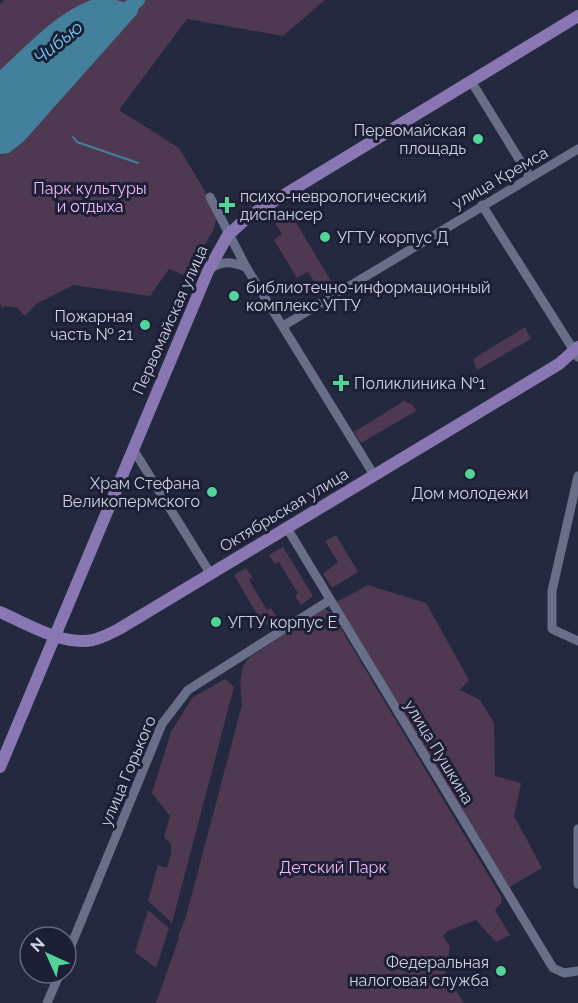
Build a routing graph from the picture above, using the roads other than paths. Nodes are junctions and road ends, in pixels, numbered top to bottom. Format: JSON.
{"nodes":[{"id":1,"x":578,"y":16,"type":"edge"},
{"id":2,"x":471,"y":81,"type":"junction"},
{"id":3,"x":578,"y":149,"type":"edge"},
{"id":4,"x":530,"y":177,"type":"junction"},
{"id":5,"x":210,"y":197,"type":"dead end"},
{"id":6,"x":482,"y":205,"type":"junction"},
{"id":7,"x":228,"y":235,"type":"junction"},
{"id":8,"x":246,"y":267,"type":"junction"},
{"id":9,"x":207,"y":271,"type":"junction"},
{"id":10,"x":283,"y":326,"type":"junction"},
{"id":11,"x":577,"y":352,"type":"edge"},
{"id":12,"x":133,"y":448,"type":"junction"},
{"id":13,"x":374,"y":475,"type":"junction"},
{"id":14,"x":578,"y":476,"type":"edge"},
{"id":15,"x":287,"y":528,"type":"junction"},
{"id":16,"x":210,"y":573,"type":"junction"},
{"id":17,"x":330,"y":600,"type":"junction"},
{"id":18,"x":0,"y":612,"type":"edge"},
{"id":19,"x":55,"y":636,"type":"junction"},
{"id":20,"x":578,"y":641,"type":"edge"},
{"id":21,"x":0,"y":767,"type":"edge"},
{"id":22,"x":578,"y":829,"type":"edge"},
{"id":23,"x":578,"y":884,"type":"edge"},
{"id":24,"x":78,"y":929,"type":"edge"},
{"id":25,"x":578,"y":971,"type":"edge"},
{"id":26,"x":55,"y":985,"type":"edge"},
{"id":27,"x":47,"y":1003,"type":"edge"}],
"edges":[{"from":1,"to":2,"type":"main road","name":"Первомайская улица"},
{"from":2,"to":4,"type":"street"},
{"from":2,"to":7,"type":"main road","name":"Первомайская улица"},
{"from":3,"to":4,"type":"street","name":"улица Кремса"},
{"from":4,"to":6,"type":"street","name":"улица Кремса"},
{"from":5,"to":7,"type":"street"},
{"from":6,"to":10,"type":"street","name":"улица Кремса"},
{"from":6,"to":11,"type":"street"},
{"from":7,"to":8,"type":"street"},
{"from":7,"to":9,"type":"main road","name":"Первомайская улица"},
{"from":8,"to":9,"type":"street"},
{"from":8,"to":10,"type":"street"},
{"from":9,"to":12,"type":"main road","name":"Первомайская улица"},
{"from":10,"to":13,"type":"street"},
{"from":11,"to":13,"type":"main road","name":"Октябрьская улица"},
{"from":12,"to":16,"type":"street"},
{"from":12,"to":19,"type":"main road","name":"Первомайская улица"},
{"from":13,"to":15,"type":"main road","name":"Октябрьская улица"},
{"from":14,"to":20,"type":"street"},
{"from":15,"to":16,"type":"main road","name":"Октябрьская улица"},
{"from":15,"to":17,"type":"street","name":"улица Пушкина"},
{"from":16,"to":19,"type":"main road","name":"Октябрьская улица"},
{"from":17,"to":24,"type":"street","name":"улица Горького"},
{"from":17,"to":25,"type":"street","name":"улица Пушкина"},
{"from":18,"to":19,"type":"main road","name":"Октябрьская улица"},
{"from":19,"to":21,"type":"main road","name":"Первомайская улица"},
{"from":22,"to":23,"type":"street"},
{"from":26,"to":27,"type":"street"}]}
